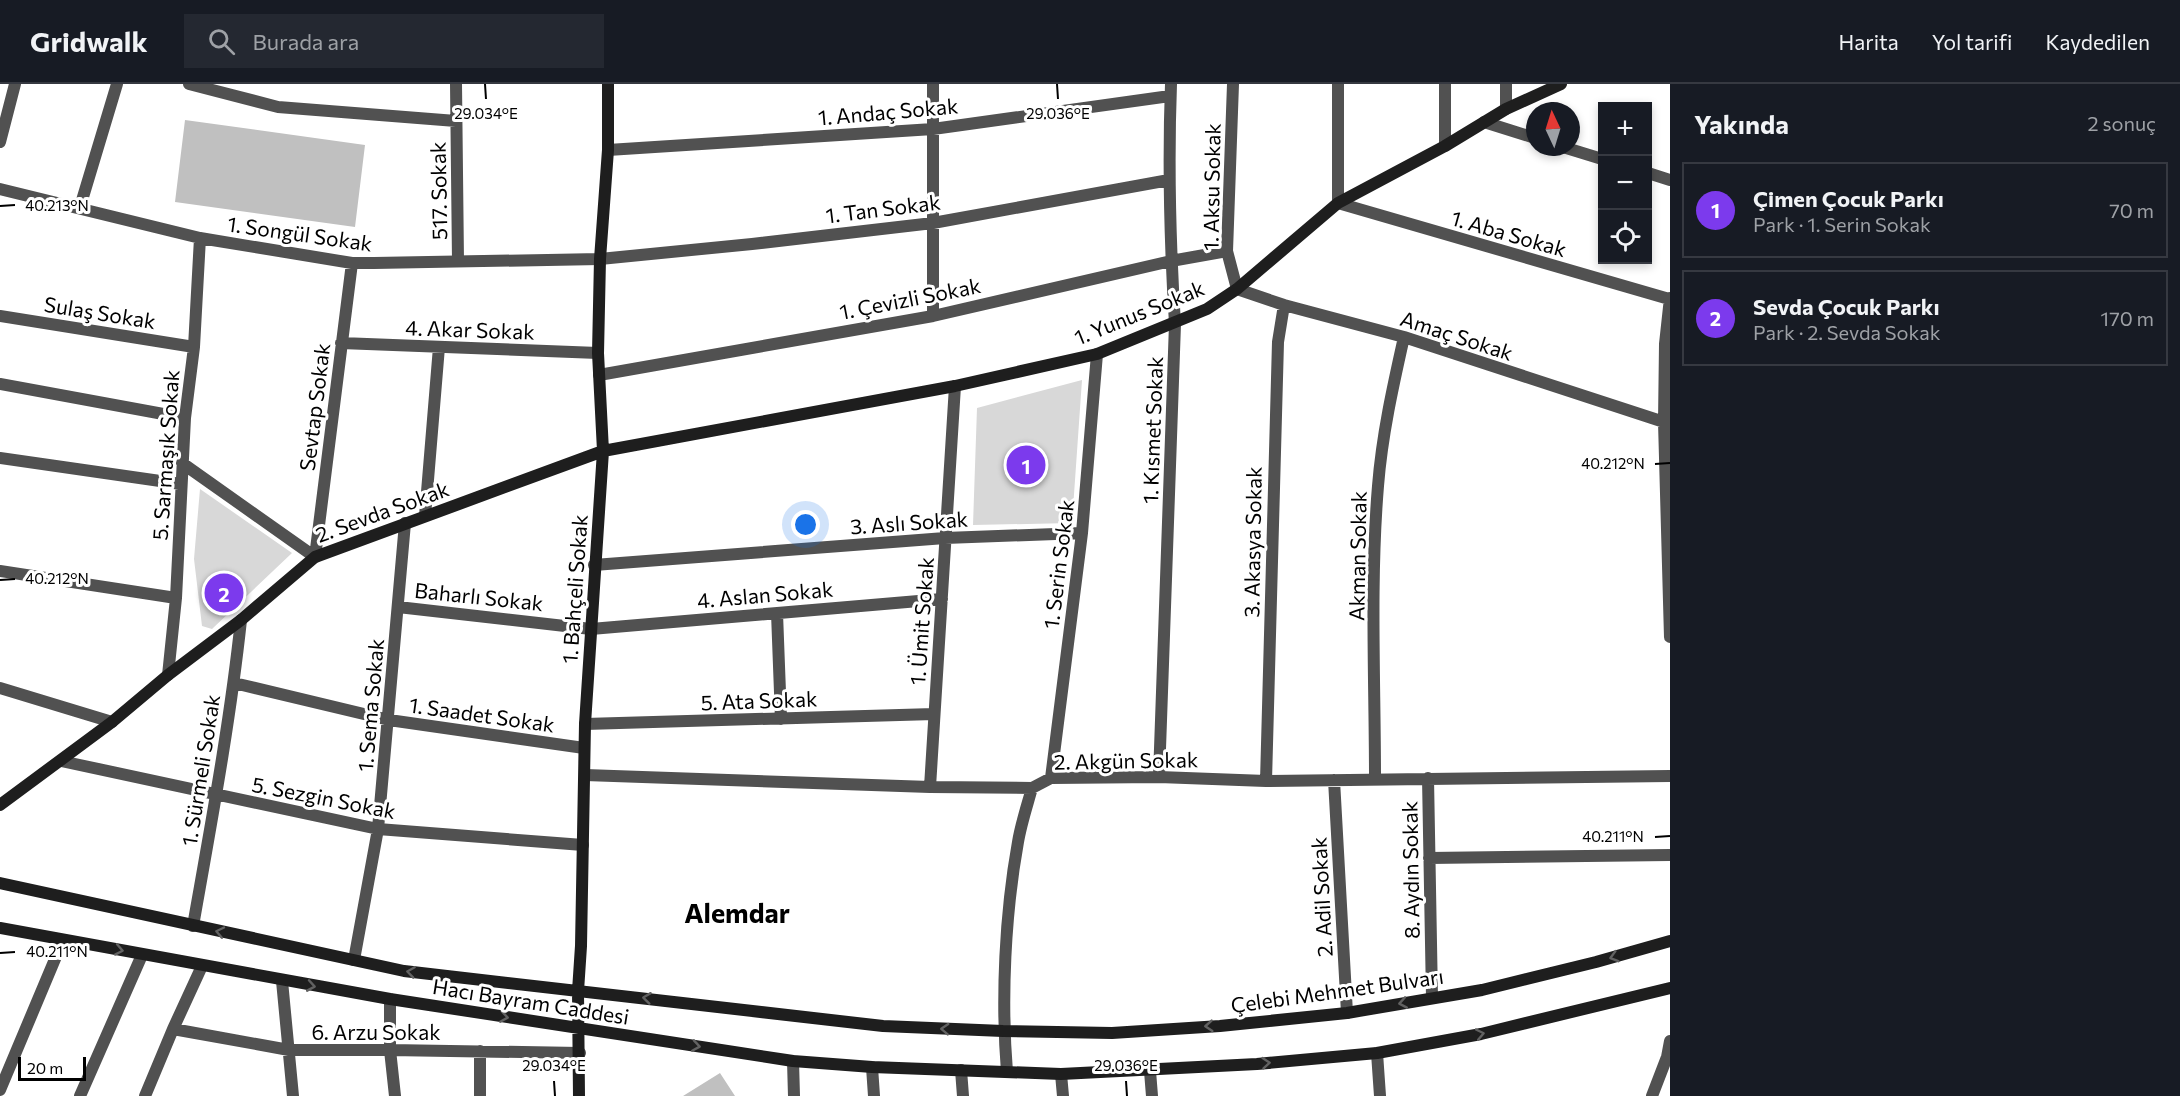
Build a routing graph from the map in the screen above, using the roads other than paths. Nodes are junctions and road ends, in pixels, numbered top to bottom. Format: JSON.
{"nodes":[{"id":1,"x":15,"y":84,"type":"edge"},
{"id":2,"x":117,"y":84,"type":"edge"},
{"id":3,"x":189,"y":84,"type":"edge"},
{"id":4,"x":456,"y":84,"type":"edge"},
{"id":5,"x":608,"y":84,"type":"edge"},
{"id":6,"x":933,"y":84,"type":"edge"},
{"id":7,"x":1233,"y":84,"type":"edge"},
{"id":8,"x":1338,"y":84,"type":"edge"},
{"id":9,"x":1445,"y":84,"type":"edge"},
{"id":10,"x":1506,"y":84,"type":"edge"},
{"id":11,"x":1561,"y":84,"type":"edge"},
{"id":12,"x":1171,"y":90,"type":"edge"},
{"id":13,"x":1506,"y":109,"type":"junction"},
{"id":14,"x":456,"y":121,"type":"junction"},
{"id":15,"x":1484,"y":123,"type":"junction"},
{"id":16,"x":933,"y":129,"type":"junction"},
{"id":17,"x":1526,"y":135,"type":"edge"},
{"id":18,"x":0,"y":142,"type":"edge"},
{"id":19,"x":1444,"y":146,"type":"junction"},
{"id":20,"x":608,"y":150,"type":"junction"},
{"id":21,"x":1580,"y":152,"type":"edge"},
{"id":22,"x":1598,"y":158,"type":"edge"},
{"id":23,"x":1652,"y":175,"type":"edge"},
{"id":24,"x":1169,"y":180,"type":"junction"},
{"id":25,"x":1670,"y":180,"type":"edge"},
{"id":26,"x":0,"y":189,"type":"edge"},
{"id":27,"x":1338,"y":203,"type":"junction"},
{"id":28,"x":80,"y":207,"type":"junction"},
{"id":29,"x":933,"y":223,"type":"junction"},
{"id":30,"x":200,"y":238,"type":"junction"},
{"id":31,"x":1227,"y":251,"type":"junction"},
{"id":32,"x":600,"y":259,"type":"junction"},
{"id":33,"x":458,"y":261,"type":"junction"},
{"id":34,"x":1171,"y":261,"type":"junction"},
{"id":35,"x":352,"y":263,"type":"junction"},
{"id":36,"x":1237,"y":289,"type":"junction"},
{"id":37,"x":1670,"y":299,"type":"edge"},
{"id":38,"x":1284,"y":305,"type":"junction"},
{"id":39,"x":933,"y":315,"type":"junction"},
{"id":40,"x":0,"y":316,"type":"edge"},
{"id":41,"x":1175,"y":324,"type":"junction"},
{"id":42,"x":1404,"y":337,"type":"junction"},
{"id":43,"x":341,"y":343,"type":"junction"},
{"id":44,"x":1667,"y":343,"type":"edge"},
{"id":45,"x":194,"y":347,"type":"junction"},
{"id":46,"x":440,"y":347,"type":"junction"},
{"id":47,"x":597,"y":353,"type":"junction"},
{"id":48,"x":1097,"y":354,"type":"junction"},
{"id":49,"x":599,"y":375,"type":"junction"},
{"id":50,"x":0,"y":384,"type":"edge"},
{"id":51,"x":955,"y":386,"type":"junction"},
{"id":52,"x":185,"y":418,"type":"junction"},
{"id":53,"x":1664,"y":422,"type":"junction"},
{"id":54,"x":603,"y":451,"type":"junction"},
{"id":55,"x":0,"y":458,"type":"edge"},
{"id":56,"x":182,"y":463,"type":"junction"},
{"id":57,"x":181,"y":484,"type":"junction"},
{"id":58,"x":425,"y":516,"type":"junction"},
{"id":59,"x":405,"y":523,"type":"junction"},
{"id":60,"x":1082,"y":533,"type":"junction"},
{"id":61,"x":945,"y":538,"type":"junction"},
{"id":62,"x":315,"y":557,"type":"junction"},
{"id":63,"x":594,"y":565,"type":"junction"},
{"id":64,"x":0,"y":571,"type":"edge"},
{"id":65,"x":176,"y":598,"type":"junction"},
{"id":66,"x":942,"y":599,"type":"junction"},
{"id":67,"x":398,"y":607,"type":"junction"},
{"id":68,"x":777,"y":613,"type":"junction"},
{"id":69,"x":241,"y":620,"type":"junction"},
{"id":70,"x":591,"y":628,"type":"junction"},
{"id":71,"x":1670,"y":637,"type":"edge"},
{"id":72,"x":168,"y":675,"type":"junction"},
{"id":73,"x":234,"y":683,"type":"junction"},
{"id":74,"x":0,"y":688,"type":"edge"},
{"id":75,"x":934,"y":714,"type":"junction"},
{"id":76,"x":781,"y":719,"type":"junction"},
{"id":77,"x":389,"y":720,"type":"junction"},
{"id":78,"x":112,"y":722,"type":"junction"},
{"id":79,"x":585,"y":724,"type":"junction"},
{"id":80,"x":585,"y":748,"type":"junction"},
{"id":81,"x":62,"y":761,"type":"junction"},
{"id":82,"x":585,"y":775,"type":"junction"},
{"id":83,"x":1670,"y":776,"type":"edge"},
{"id":84,"x":1159,"y":777,"type":"junction"},
{"id":85,"x":1051,"y":778,"type":"junction"},
{"id":86,"x":1375,"y":778,"type":"junction"},
{"id":87,"x":1428,"y":778,"type":"junction"},
{"id":88,"x":1334,"y":780,"type":"junction"},
{"id":89,"x":1266,"y":781,"type":"junction"},
{"id":90,"x":930,"y":787,"type":"junction"},
{"id":91,"x":1032,"y":788,"type":"junction"},
{"id":92,"x":217,"y":796,"type":"junction"},
{"id":93,"x":0,"y":805,"type":"edge"},
{"id":94,"x":378,"y":829,"type":"junction"},
{"id":95,"x":583,"y":846,"type":"junction"},
{"id":96,"x":1670,"y":855,"type":"edge"},
{"id":97,"x":1429,"y":858,"type":"junction"},
{"id":98,"x":0,"y":883,"type":"edge"},
{"id":99,"x":192,"y":926,"type":"junction"},
{"id":100,"x":0,"y":928,"type":"edge"},
{"id":101,"x":63,"y":940,"type":"junction"},
{"id":102,"x":1670,"y":940,"type":"edge"},
{"id":103,"x":142,"y":955,"type":"junction"},
{"id":104,"x":354,"y":960,"type":"junction"},
{"id":105,"x":202,"y":966,"type":"junction"},
{"id":106,"x":282,"y":981,"type":"junction"},
{"id":107,"x":1670,"y":988,"type":"edge"},
{"id":108,"x":578,"y":991,"type":"junction"},
{"id":109,"x":1432,"y":998,"type":"junction"},
{"id":110,"x":390,"y":999,"type":"junction"},
{"id":111,"x":1347,"y":1012,"type":"junction"},
{"id":112,"x":578,"y":1028,"type":"junction"},
{"id":113,"x":173,"y":1029,"type":"junction"},
{"id":114,"x":1003,"y":1031,"type":"junction"},
{"id":115,"x":1670,"y":1041,"type":"edge"},
{"id":116,"x":289,"y":1050,"type":"junction"},
{"id":117,"x":390,"y":1050,"type":"junction"},
{"id":118,"x":480,"y":1051,"type":"junction"},
{"id":119,"x":580,"y":1053,"type":"junction"},
{"id":120,"x":1377,"y":1053,"type":"junction"},
{"id":121,"x":793,"y":1061,"type":"junction"},
{"id":122,"x":872,"y":1067,"type":"junction"},
{"id":123,"x":961,"y":1070,"type":"junction"},
{"id":124,"x":1150,"y":1071,"type":"junction"},
{"id":125,"x":1007,"y":1072,"type":"junction"},
{"id":126,"x":1061,"y":1074,"type":"junction"},
{"id":127,"x":0,"y":1090,"type":"edge"},
{"id":128,"x":80,"y":1096,"type":"edge"},
{"id":129,"x":145,"y":1096,"type":"edge"},
{"id":130,"x":293,"y":1096,"type":"edge"},
{"id":131,"x":395,"y":1096,"type":"edge"},
{"id":132,"x":480,"y":1096,"type":"edge"},
{"id":133,"x":579,"y":1096,"type":"edge"},
{"id":134,"x":794,"y":1096,"type":"edge"},
{"id":135,"x":874,"y":1096,"type":"edge"},
{"id":136,"x":963,"y":1096,"type":"edge"},
{"id":137,"x":1063,"y":1096,"type":"edge"},
{"id":138,"x":1152,"y":1096,"type":"edge"},
{"id":139,"x":1380,"y":1096,"type":"edge"},
{"id":140,"x":1652,"y":1096,"type":"edge"}],
"edges":[{"from":1,"to":18,"type":"street"},
{"from":2,"to":28,"type":"street"},
{"from":3,"to":14,"type":"street"},
{"from":4,"to":14,"type":"street","name":"517. Sokak"},
{"from":5,"to":20,"type":"main road","name":"1. Bahçeli Sokak"},
{"from":6,"to":16,"type":"street"},
{"from":7,"to":31,"type":"street","name":"1. Aksu Sokak"},
{"from":8,"to":27,"type":"street"},
{"from":9,"to":19,"type":"street"},
{"from":10,"to":13,"type":"street"},
{"from":11,"to":13,"type":"main road","name":"1. Yunus Sokak"},
{"from":12,"to":16,"type":"street","name":"1. Andaç Sokak"},
{"from":12,"to":24,"type":"street","name":"1. Kısmet Sokak"},
{"from":13,"to":15,"type":"main road","name":"1. Yunus Sokak"},
{"from":14,"to":33,"type":"street","name":"517. Sokak"},
{"from":15,"to":17,"type":"street"},
{"from":15,"to":19,"type":"main road","name":"1. Yunus Sokak"},
{"from":16,"to":20,"type":"street","name":"1. Andaç Sokak"},
{"from":16,"to":29,"type":"street"},
{"from":19,"to":27,"type":"main road","name":"1. Yunus Sokak"},
{"from":20,"to":32,"type":"main road","name":"1. Bahçeli Sokak"},
{"from":21,"to":22,"type":"street"},
{"from":23,"to":25,"type":"street"},
{"from":24,"to":29,"type":"street","name":"1. Tan Sokak"},
{"from":24,"to":34,"type":"street","name":"1. Kısmet Sokak"},
{"from":26,"to":28,"type":"street","name":"1. Songül Sokak"},
{"from":27,"to":36,"type":"main road","name":"1. Yunus Sokak"},
{"from":27,"to":37,"type":"street","name":"1. Aba Sokak"},
{"from":28,"to":30,"type":"street","name":"1. Songül Sokak"},
{"from":29,"to":32,"type":"street","name":"1. Tan Sokak"},
{"from":29,"to":39,"type":"street"},
{"from":30,"to":35,"type":"street","name":"1. Songül Sokak"},
{"from":30,"to":45,"type":"street","name":"5. Sarmaşık Sokak"},
{"from":31,"to":34,"type":"street","name":"1. Çevizli Sokak"},
{"from":31,"to":36,"type":"street","name":"1. Aksu Sokak"},
{"from":32,"to":33,"type":"street","name":"1. Songül Sokak"},
{"from":32,"to":47,"type":"main road","name":"1. Bahçeli Sokak"},
{"from":33,"to":35,"type":"street","name":"1. Songül Sokak"},
{"from":34,"to":39,"type":"street","name":"1. Çevizli Sokak"},
{"from":34,"to":41,"type":"street","name":"1. Kısmet Sokak"},
{"from":35,"to":43,"type":"street","name":"Sevtap Sokak"},
{"from":36,"to":38,"type":"street","name":"Amaç Sokak"},
{"from":36,"to":41,"type":"main road","name":"1. Yunus Sokak"},
{"from":37,"to":44,"type":"street"},
{"from":38,"to":42,"type":"street","name":"Amaç Sokak"},
{"from":38,"to":89,"type":"street","name":"3. Akasya Sokak"},
{"from":39,"to":49,"type":"street","name":"1. Çevizli Sokak"},
{"from":40,"to":45,"type":"street","name":"Sulaş Sokak"},
{"from":41,"to":48,"type":"main road","name":"1. Yunus Sokak"},
{"from":41,"to":84,"type":"street","name":"1. Kısmet Sokak"},
{"from":42,"to":53,"type":"street","name":"Amaç Sokak"},
{"from":42,"to":86,"type":"street","name":"Akman Sokak"},
{"from":43,"to":46,"type":"street","name":"4. Akar Sokak"},
{"from":43,"to":62,"type":"street","name":"Sevtap Sokak"},
{"from":44,"to":53,"type":"street"},
{"from":45,"to":52,"type":"street","name":"5. Sarmaşık Sokak"},
{"from":46,"to":47,"type":"street","name":"4. Akar Sokak"},
{"from":46,"to":58,"type":"street"},
{"from":47,"to":49,"type":"main road","name":"1. Bahçeli Sokak"},
{"from":48,"to":51,"type":"main road","name":"1. Yunus Sokak"},
{"from":48,"to":60,"type":"street","name":"1. Serin Sokak"},
{"from":49,"to":54,"type":"main road","name":"1. Bahçeli Sokak"},
{"from":50,"to":52,"type":"street"},
{"from":51,"to":54,"type":"main road","name":"1. Yunus Sokak"},
{"from":51,"to":61,"type":"street","name":"1. Ümit Sokak"},
{"from":52,"to":56,"type":"street","name":"5. Sarmaşık Sokak"},
{"from":53,"to":71,"type":"street"},
{"from":54,"to":58,"type":"main road","name":"2. Sevda Sokak"},
{"from":54,"to":63,"type":"main road","name":"1. Bahçeli Sokak"},
{"from":55,"to":57,"type":"street"},
{"from":56,"to":57,"type":"street","name":"5. Sarmaşık Sokak"},
{"from":56,"to":62,"type":"street"},
{"from":57,"to":65,"type":"street","name":"5. Sarmaşık Sokak"},
{"from":58,"to":59,"type":"main road","name":"2. Sevda Sokak"},
{"from":59,"to":62,"type":"main road","name":"2. Sevda Sokak"},
{"from":59,"to":67,"type":"street","name":"1. Sema Sokak"},
{"from":60,"to":61,"type":"street","name":"3. Aslı Sokak"},
{"from":60,"to":85,"type":"street","name":"1. Serin Sokak"},
{"from":61,"to":63,"type":"street","name":"3. Aslı Sokak"},
{"from":61,"to":66,"type":"street","name":"1. Ümit Sokak"},
{"from":62,"to":69,"type":"main road","name":"2. Sevda Sokak"},
{"from":63,"to":70,"type":"main road","name":"1. Bahçeli Sokak"},
{"from":64,"to":65,"type":"street"},
{"from":65,"to":72,"type":"street","name":"5. Sarmaşık Sokak"},
{"from":66,"to":68,"type":"street","name":"4. Aslan Sokak"},
{"from":66,"to":75,"type":"street","name":"1. Ümit Sokak"},
{"from":67,"to":70,"type":"street","name":"Baharlı Sokak"},
{"from":67,"to":77,"type":"street","name":"1. Sema Sokak"},
{"from":68,"to":70,"type":"street","name":"4. Aslan Sokak"},
{"from":68,"to":76,"type":"street"},
{"from":69,"to":72,"type":"main road","name":"2. Sevda Sokak"},
{"from":69,"to":73,"type":"street","name":"1. Sürmeli Sokak"},
{"from":70,"to":79,"type":"main road","name":"1. Bahçeli Sokak"},
{"from":72,"to":78,"type":"main road","name":"2. Sevda Sokak"},
{"from":73,"to":77,"type":"street","name":"1. Saadet Sokak"},
{"from":73,"to":92,"type":"street","name":"1. Sürmeli Sokak"},
{"from":74,"to":78,"type":"street"},
{"from":75,"to":76,"type":"street","name":"5. Ata Sokak"},
{"from":75,"to":90,"type":"street","name":"1. Ümit Sokak"},
{"from":76,"to":79,"type":"street","name":"5. Ata Sokak"},
{"from":77,"to":80,"type":"street","name":"1. Saadet Sokak"},
{"from":77,"to":94,"type":"street","name":"1. Sema Sokak"},
{"from":78,"to":81,"type":"main road","name":"2. Sevda Sokak"},
{"from":79,"to":80,"type":"main road","name":"1. Bahçeli Sokak"},
{"from":80,"to":82,"type":"main road","name":"1. Bahçeli Sokak"},
{"from":81,"to":92,"type":"street","name":"5. Sezgin Sokak"},
{"from":81,"to":93,"type":"main road","name":"2. Sevda Sokak"},
{"from":82,"to":90,"type":"street","name":"2. Akgün Sokak"},
{"from":82,"to":95,"type":"main road","name":"1. Bahçeli Sokak"},
{"from":83,"to":87,"type":"street","name":"2. Akgün Sokak"},
{"from":84,"to":85,"type":"street","name":"2. Akgün Sokak"},
{"from":84,"to":89,"type":"street","name":"2. Akgün Sokak"},
{"from":85,"to":91,"type":"street","name":"2. Akgün Sokak"},
{"from":86,"to":87,"type":"street","name":"2. Akgün Sokak"},
{"from":86,"to":88,"type":"street","name":"2. Akgün Sokak"},
{"from":87,"to":97,"type":"street","name":"8. Aydın Sokak"},
{"from":88,"to":89,"type":"street","name":"2. Akgün Sokak"},
{"from":88,"to":111,"type":"street","name":"2. Adil Sokak"},
{"from":90,"to":91,"type":"street","name":"2. Akgün Sokak"},
{"from":91,"to":114,"type":"street"},
{"from":92,"to":94,"type":"street","name":"5. Sezgin Sokak"},
{"from":92,"to":99,"type":"street","name":"1. Sürmeli Sokak"},
{"from":94,"to":95,"type":"street","name":"5. Sezgin Sokak"},
{"from":94,"to":104,"type":"street","name":"1. Sema Sokak"},
{"from":95,"to":108,"type":"main road","name":"1. Bahçeli Sokak"},
{"from":96,"to":97,"type":"street"},
{"from":97,"to":109,"type":"street","name":"8. Aydın Sokak"},
{"from":98,"to":99,"type":"main road","name":"Hacı Bayram Caddesi"},
{"from":104,"to":99,"type":"main road","name":"Hacı Bayram Caddesi","one_way":true},
{"from":100,"to":101,"type":"main road","name":"Hacı Bayram Caddesi"},
{"from":101,"to":103,"type":"main road","name":"Hacı Bayram Caddesi","one_way":true},
{"from":101,"to":127,"type":"street"},
{"from":102,"to":109,"type":"main road","name":"Çelebi Mehmet Bulvarı","one_way":true},
{"from":103,"to":105,"type":"main road","name":"Hacı Bayram Caddesi"},
{"from":103,"to":128,"type":"street"},
{"from":108,"to":104,"type":"main road","name":"Hacı Bayram Caddesi","one_way":true},
{"from":105,"to":106,"type":"main road","name":"Hacı Bayram Caddesi"},
{"from":105,"to":113,"type":"street"},
{"from":106,"to":110,"type":"main road","name":"Hacı Bayram Caddesi","one_way":true},
{"from":106,"to":116,"type":"street"},
{"from":120,"to":107,"type":"main road","one_way":true},
{"from":108,"to":112,"type":"main road","name":"1. Bahçeli Sokak"},
{"from":114,"to":108,"type":"main road","name":"Hacı Bayram Caddesi","one_way":true},
{"from":109,"to":111,"type":"main road","name":"Çelebi Mehmet Bulvarı","one_way":true},
{"from":110,"to":112,"type":"main road","name":"Hacı Bayram Caddesi","one_way":true},
{"from":110,"to":117,"type":"street"},
{"from":111,"to":114,"type":"main road","name":"Çelebi Mehmet Bulvarı","one_way":true},
{"from":112,"to":119,"type":"main road","name":"1. Bahçeli Sokak"},
{"from":112,"to":121,"type":"main road","name":"Hacı Bayram Caddesi","one_way":true},
{"from":113,"to":116,"type":"street","name":"6. Arzu Sokak"},
{"from":113,"to":129,"type":"street"},
{"from":114,"to":125,"type":"street"},
{"from":115,"to":140,"type":"street"},
{"from":116,"to":117,"type":"street","name":"6. Arzu Sokak"},
{"from":116,"to":130,"type":"street"},
{"from":117,"to":118,"type":"street","name":"6. Arzu Sokak"},
{"from":117,"to":131,"type":"street"},
{"from":118,"to":119,"type":"street","name":"6. Arzu Sokak"},
{"from":118,"to":132,"type":"street"},
{"from":119,"to":133,"type":"main road","name":"1. Bahçeli Sokak"},
{"from":124,"to":120,"type":"main road","one_way":true},
{"from":120,"to":139,"type":"street"},
{"from":121,"to":122,"type":"main road","name":"Hacı Bayram Caddesi"},
{"from":121,"to":134,"type":"street"},
{"from":122,"to":123,"type":"main road","name":"Hacı Bayram Caddesi"},
{"from":122,"to":135,"type":"street"},
{"from":123,"to":125,"type":"main road","name":"Hacı Bayram Caddesi"},
{"from":123,"to":136,"type":"street"},
{"from":124,"to":126,"type":"main road"},
{"from":124,"to":138,"type":"street"},
{"from":125,"to":126,"type":"main road","name":"Hacı Bayram Caddesi"},
{"from":126,"to":137,"type":"street"}]}
